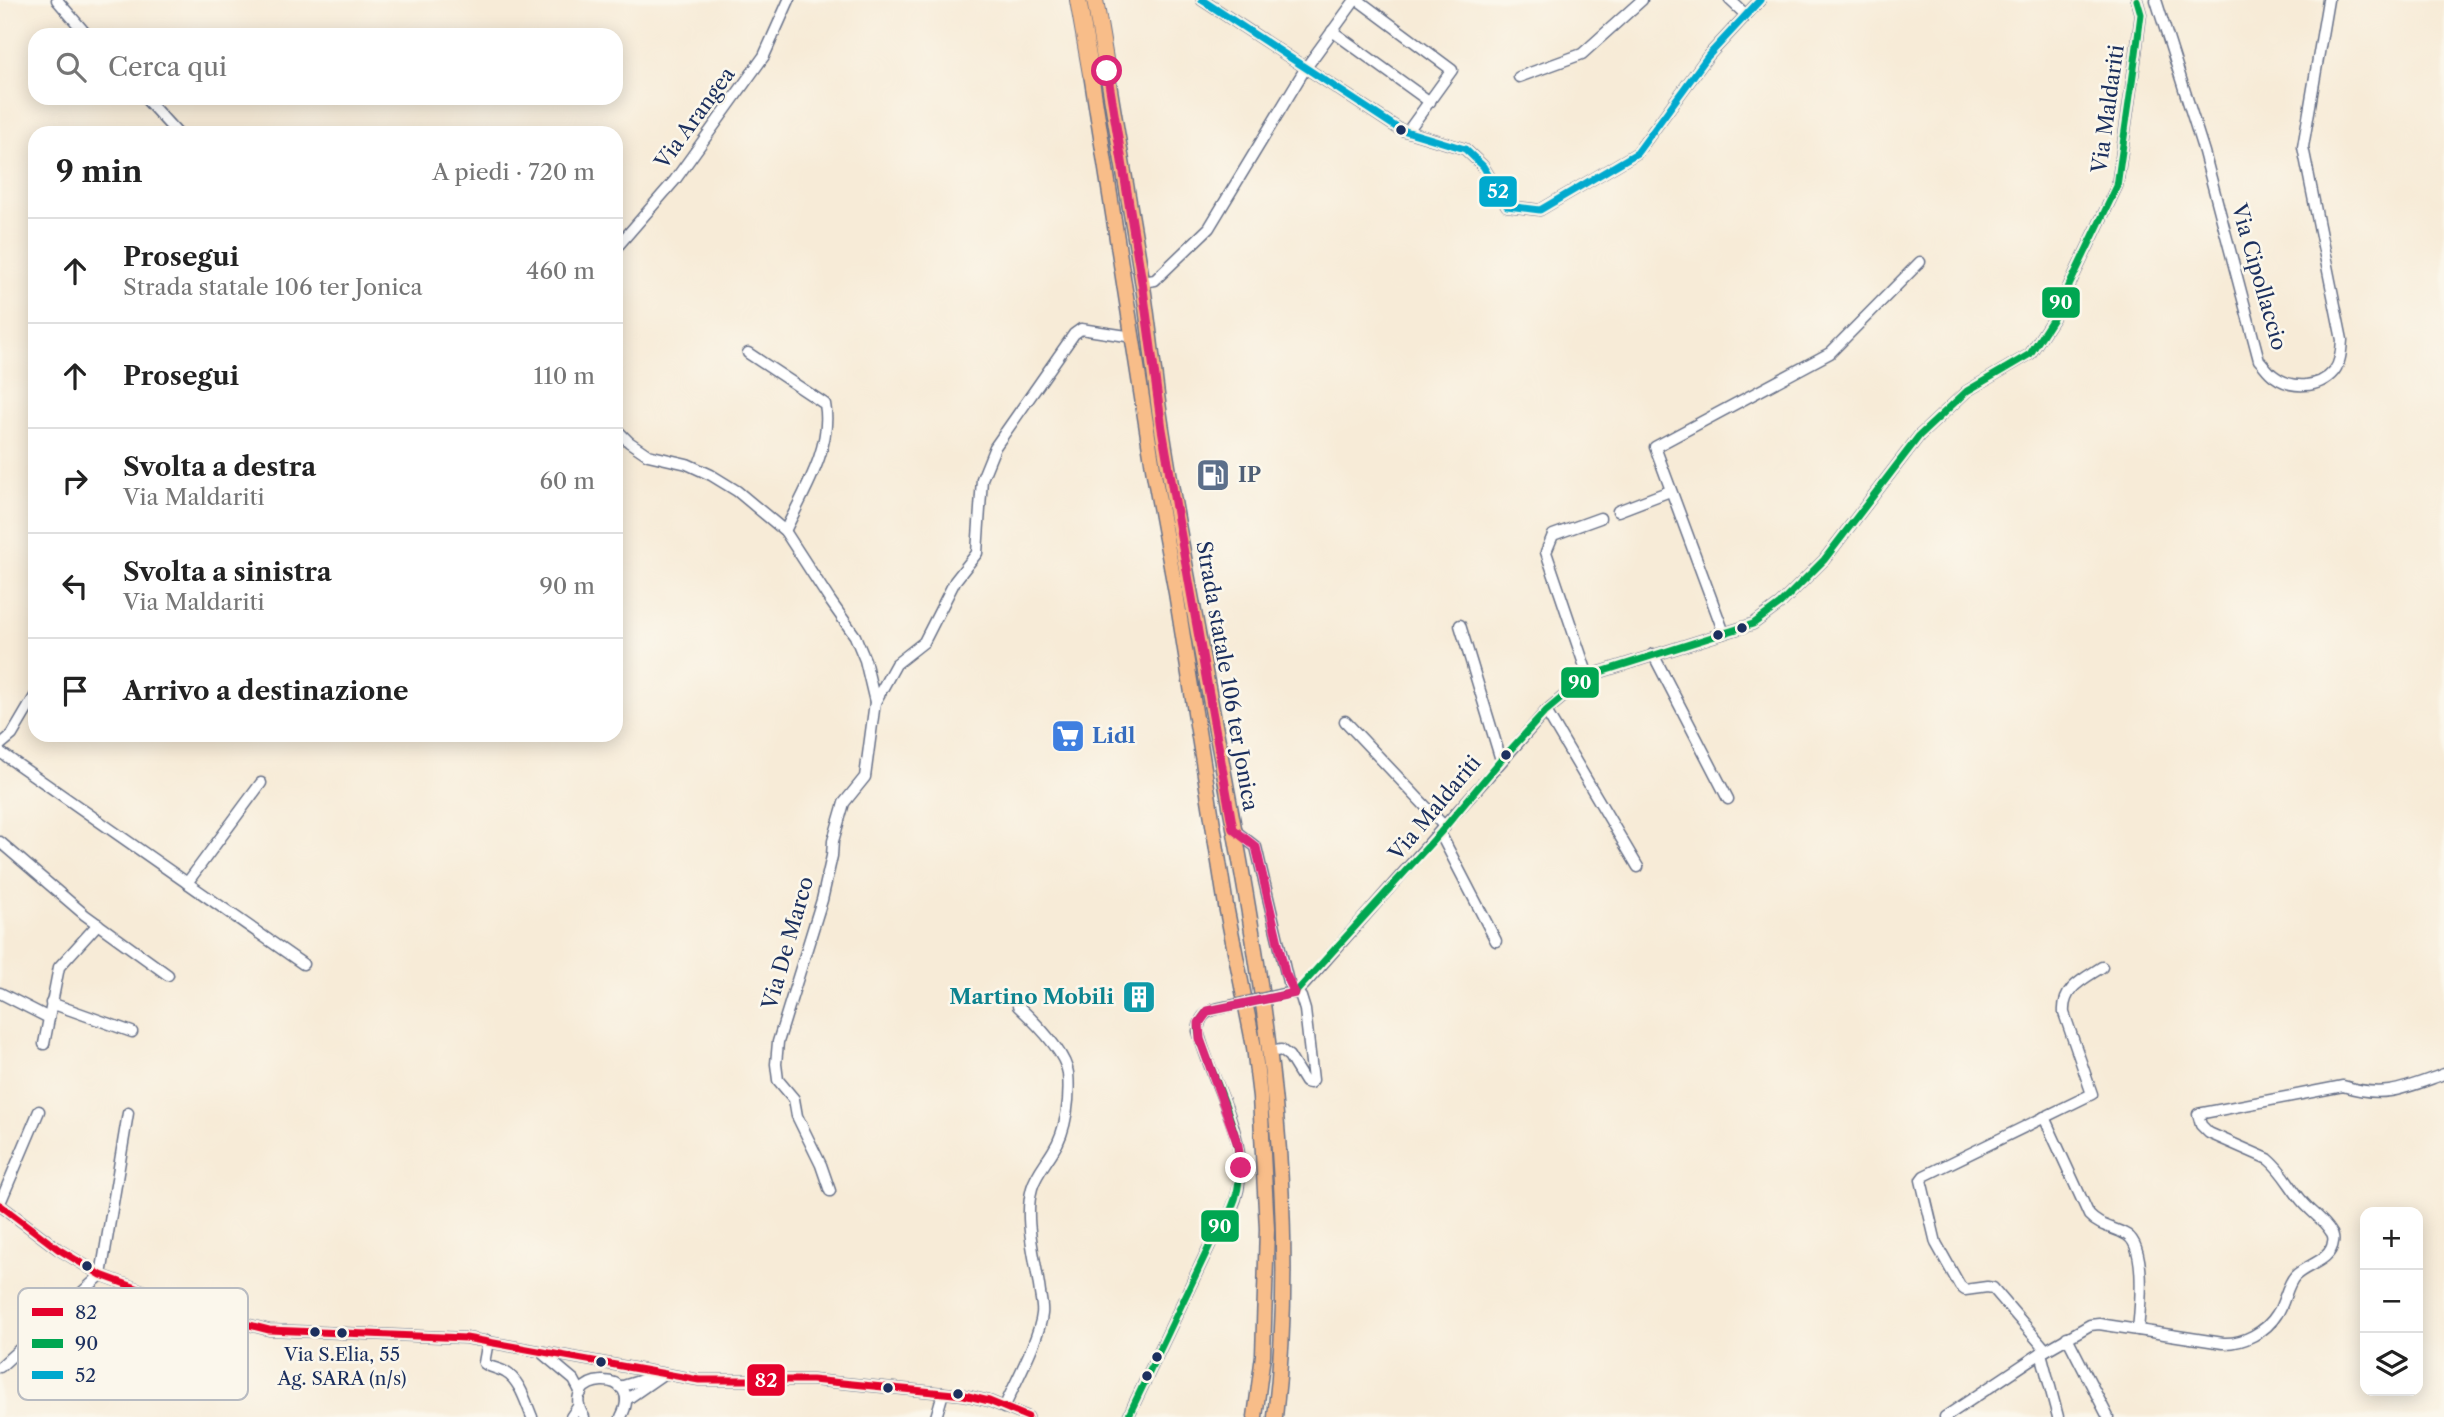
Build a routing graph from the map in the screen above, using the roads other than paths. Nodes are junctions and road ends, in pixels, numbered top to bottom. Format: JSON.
{"nodes":[{"id":1,"x":57,"y":0,"type":"edge"},
{"id":2,"x":789,"y":0,"type":"edge"},
{"id":3,"x":1078,"y":0,"type":"edge"},
{"id":4,"x":1095,"y":0,"type":"edge"},
{"id":5,"x":1202,"y":0,"type":"edge"},
{"id":6,"x":1356,"y":0,"type":"edge"},
{"id":7,"x":1642,"y":0,"type":"edge"},
{"id":8,"x":1730,"y":0,"type":"edge"},
{"id":9,"x":1760,"y":0,"type":"edge"},
{"id":10,"x":2137,"y":0,"type":"edge"},
{"id":11,"x":2156,"y":0,"type":"edge"},
{"id":12,"x":2328,"y":0,"type":"edge"},
{"id":13,"x":1746,"y":15,"type":"junction"},
{"id":14,"x":81,"y":28,"type":"edge"},
{"id":15,"x":1332,"y":31,"type":"junction"},
{"id":16,"x":1305,"y":69,"type":"junction"},
{"id":17,"x":1099,"y":72,"type":"junction"},
{"id":18,"x":1519,"y":77,"type":"dead end"},
{"id":19,"x":1430,"y":102,"type":"junction"},
{"id":20,"x":151,"y":105,"type":"edge"},
{"id":21,"x":171,"y":126,"type":"edge"},
{"id":22,"x":1408,"y":131,"type":"junction"},
{"id":23,"x":623,"y":240,"type":"edge"},
{"id":24,"x":1920,"y":262,"type":"dead end"},
{"id":25,"x":1142,"y":282,"type":"junction"},
{"id":26,"x":1133,"y":337,"type":"junction"},
{"id":27,"x":748,"y":352,"type":"dead end"},
{"id":28,"x":623,"y":435,"type":"edge"},
{"id":29,"x":1670,"y":491,"type":"junction"},
{"id":30,"x":1618,"y":511,"type":"dead end"},
{"id":31,"x":1600,"y":518,"type":"dead end"},
{"id":32,"x":785,"y":531,"type":"junction"},
{"id":33,"x":1460,"y":625,"type":"dead end"},
{"id":34,"x":1724,"y":633,"type":"junction"},
{"id":35,"x":1653,"y":653,"type":"junction"},
{"id":36,"x":1588,"y":676,"type":"junction"},
{"id":37,"x":875,"y":702,"type":"junction"},
{"id":38,"x":28,"y":708,"type":"edge"},
{"id":39,"x":1546,"y":711,"type":"junction"},
{"id":40,"x":1345,"y":721,"type":"dead end"},
{"id":41,"x":0,"y":745,"type":"edge"},
{"id":42,"x":0,"y":752,"type":"edge"},
{"id":43,"x":1501,"y":760,"type":"junction"},
{"id":44,"x":261,"y":783,"type":"dead end"},
{"id":45,"x":1728,"y":799,"type":"dead end"},
{"id":46,"x":1233,"y":829,"type":"junction"},
{"id":47,"x":1442,"y":830,"type":"junction"},
{"id":48,"x":0,"y":842,"type":"edge"},
{"id":49,"x":1638,"y":867,"type":"dead end"},
{"id":50,"x":187,"y":883,"type":"junction"},
{"id":51,"x":98,"y":924,"type":"junction"},
{"id":52,"x":1496,"y":941,"type":"dead end"},
{"id":53,"x":303,"y":964,"type":"dead end"},
{"id":54,"x":2102,"y":967,"type":"dead end"},
{"id":55,"x":168,"y":975,"type":"dead end"},
{"id":56,"x":0,"y":993,"type":"edge"},
{"id":57,"x":1289,"y":994,"type":"junction"},
{"id":58,"x":51,"y":1003,"type":"junction"},
{"id":59,"x":1018,"y":1006,"type":"dead end"},
{"id":60,"x":49,"y":1018,"type":"junction"},
{"id":61,"x":132,"y":1032,"type":"dead end"},
{"id":62,"x":44,"y":1044,"type":"dead end"},
{"id":63,"x":1270,"y":1052,"type":"junction"},
{"id":64,"x":2444,"y":1074,"type":"edge"},
{"id":65,"x":38,"y":1111,"type":"dead end"},
{"id":66,"x":128,"y":1113,"type":"dead end"},
{"id":67,"x":2044,"y":1117,"type":"junction"},
{"id":68,"x":830,"y":1191,"type":"dead end"},
{"id":69,"x":0,"y":1204,"type":"edge"},
{"id":70,"x":101,"y":1275,"type":"junction"},
{"id":71,"x":87,"y":1288,"type":"edge"},
{"id":72,"x":136,"y":1288,"type":"edge"},
{"id":73,"x":248,"y":1325,"type":"edge"},
{"id":74,"x":2138,"y":1330,"type":"junction"},
{"id":75,"x":2067,"y":1337,"type":"junction"},
{"id":76,"x":488,"y":1341,"type":"junction"},
{"id":77,"x":18,"y":1351,"type":"edge"},
{"id":78,"x":2043,"y":1351,"type":"junction"},
{"id":79,"x":541,"y":1352,"type":"junction"},
{"id":80,"x":0,"y":1367,"type":"edge"},
{"id":81,"x":662,"y":1375,"type":"junction"},
{"id":82,"x":574,"y":1380,"type":"junction"},
{"id":83,"x":590,"y":1383,"type":"junction"},
{"id":84,"x":620,"y":1387,"type":"junction"},
{"id":85,"x":943,"y":1393,"type":"junction"},
{"id":86,"x":580,"y":1399,"type":"junction"},
{"id":87,"x":626,"y":1400,"type":"junction"},
{"id":88,"x":1004,"y":1408,"type":"junction"},
{"id":89,"x":532,"y":1417,"type":"edge"},
{"id":90,"x":571,"y":1417,"type":"edge"},
{"id":91,"x":584,"y":1417,"type":"edge"},
{"id":92,"x":621,"y":1417,"type":"edge"},
{"id":93,"x":936,"y":1417,"type":"edge"},
{"id":94,"x":1028,"y":1417,"type":"edge"},
{"id":95,"x":1128,"y":1417,"type":"edge"},
{"id":96,"x":1255,"y":1417,"type":"edge"},
{"id":97,"x":1275,"y":1417,"type":"edge"},
{"id":98,"x":1945,"y":1417,"type":"edge"},
{"id":99,"x":2058,"y":1417,"type":"edge"},
{"id":100,"x":2108,"y":1417,"type":"edge"}],
"edges":[{"from":1,"to":14,"type":"street"},
{"from":2,"to":23,"type":"street","name":"Via Arangea"},
{"from":3,"to":17,"type":"highway"},
{"from":4,"to":17,"type":"highway"},
{"from":5,"to":16,"type":"street"},
{"from":6,"to":15,"type":"street"},
{"from":6,"to":19,"type":"street"},
{"from":7,"to":18,"type":"street"},
{"from":8,"to":13,"type":"street"},
{"from":9,"to":13,"type":"street"},
{"from":10,"to":34,"type":"street","name":"Via Maldariti"},
{"from":11,"to":12,"type":"street","name":"Via Cipollaccio"},
{"from":13,"to":22,"type":"street"},
{"from":15,"to":16,"type":"street"},
{"from":15,"to":19,"type":"street"},
{"from":16,"to":22,"type":"street"},
{"from":16,"to":25,"type":"street"},
{"from":17,"to":25,"type":"main road","name":"Strada statale 106 ter Jonica"},
{"from":17,"to":26,"type":"main road","name":"Strada statale 106 ter Jonica"},
{"from":19,"to":22,"type":"street"},
{"from":20,"to":21,"type":"street"},
{"from":24,"to":29,"type":"street"},
{"from":25,"to":46,"type":"main road","name":"Strada statale 106 ter Jonica"},
{"from":26,"to":37,"type":"street"},
{"from":26,"to":96,"type":"main road","name":"Strada statale 106 ter Jonica"},
{"from":27,"to":32,"type":"street"},
{"from":28,"to":32,"type":"street"},
{"from":29,"to":30,"type":"street"},
{"from":29,"to":34,"type":"street"},
{"from":31,"to":36,"type":"street"},
{"from":32,"to":37,"type":"street"},
{"from":33,"to":43,"type":"street"},
{"from":34,"to":35,"type":"street","name":"Via Maldariti"},
{"from":35,"to":36,"type":"street","name":"Via Maldariti"},
{"from":35,"to":45,"type":"street"},
{"from":36,"to":39,"type":"street","name":"Via Maldariti"},
{"from":37,"to":68,"type":"street","name":"Via De Marco"},
{"from":38,"to":41,"type":"street"},
{"from":39,"to":43,"type":"street","name":"Via Maldariti"},
{"from":39,"to":49,"type":"street"},
{"from":40,"to":47,"type":"street"},
{"from":42,"to":50,"type":"street"},
{"from":43,"to":47,"type":"street","name":"Via Maldariti"},
{"from":44,"to":50,"type":"street"},
{"from":46,"to":57,"type":"street"},
{"from":46,"to":63,"type":"main road","name":"Strada statale 106 ter Jonica"},
{"from":47,"to":52,"type":"street"},
{"from":47,"to":57,"type":"street","name":"Via Maldariti"},
{"from":48,"to":51,"type":"street"},
{"from":50,"to":53,"type":"street"},
{"from":51,"to":55,"type":"street"},
{"from":51,"to":58,"type":"street"},
{"from":54,"to":67,"type":"street"},
{"from":56,"to":60,"type":"street"},
{"from":57,"to":63,"type":"street"},
{"from":57,"to":95,"type":"street","bridge":true},
{"from":58,"to":60,"type":"street"},
{"from":58,"to":61,"type":"street"},
{"from":59,"to":88,"type":"street"},
{"from":60,"to":62,"type":"street"},
{"from":63,"to":97,"type":"main road","name":"Strada statale 106 ter Jonica"},
{"from":64,"to":74,"type":"street"},
{"from":65,"to":69,"type":"street"},
{"from":66,"to":70,"type":"street"},
{"from":67,"to":74,"type":"street"},
{"from":67,"to":78,"type":"street"},
{"from":69,"to":70,"type":"street"},
{"from":70,"to":71,"type":"street"},
{"from":70,"to":72,"type":"street"},
{"from":73,"to":76,"type":"street"},
{"from":74,"to":75,"type":"street"},
{"from":75,"to":78,"type":"street"},
{"from":75,"to":100,"type":"street"},
{"from":76,"to":79,"type":"street"},
{"from":76,"to":89,"type":"street"},
{"from":77,"to":80,"type":"street"},
{"from":78,"to":98,"type":"street"},
{"from":78,"to":99,"type":"street"},
{"from":79,"to":81,"type":"street"},
{"from":79,"to":82,"type":"street"},
{"from":81,"to":84,"type":"street"},
{"from":81,"to":85,"type":"street"},
{"from":81,"to":87,"type":"street"},
{"from":82,"to":83,"type":"street"},
{"from":82,"to":86,"type":"street"},
{"from":83,"to":84,"type":"street"},
{"from":83,"to":86,"type":"street"},
{"from":84,"to":87,"type":"street"},
{"from":85,"to":88,"type":"street"},
{"from":85,"to":93,"type":"street"},
{"from":86,"to":90,"type":"street"},
{"from":86,"to":91,"type":"street"},
{"from":87,"to":92,"type":"street"},
{"from":88,"to":94,"type":"street"}]}
